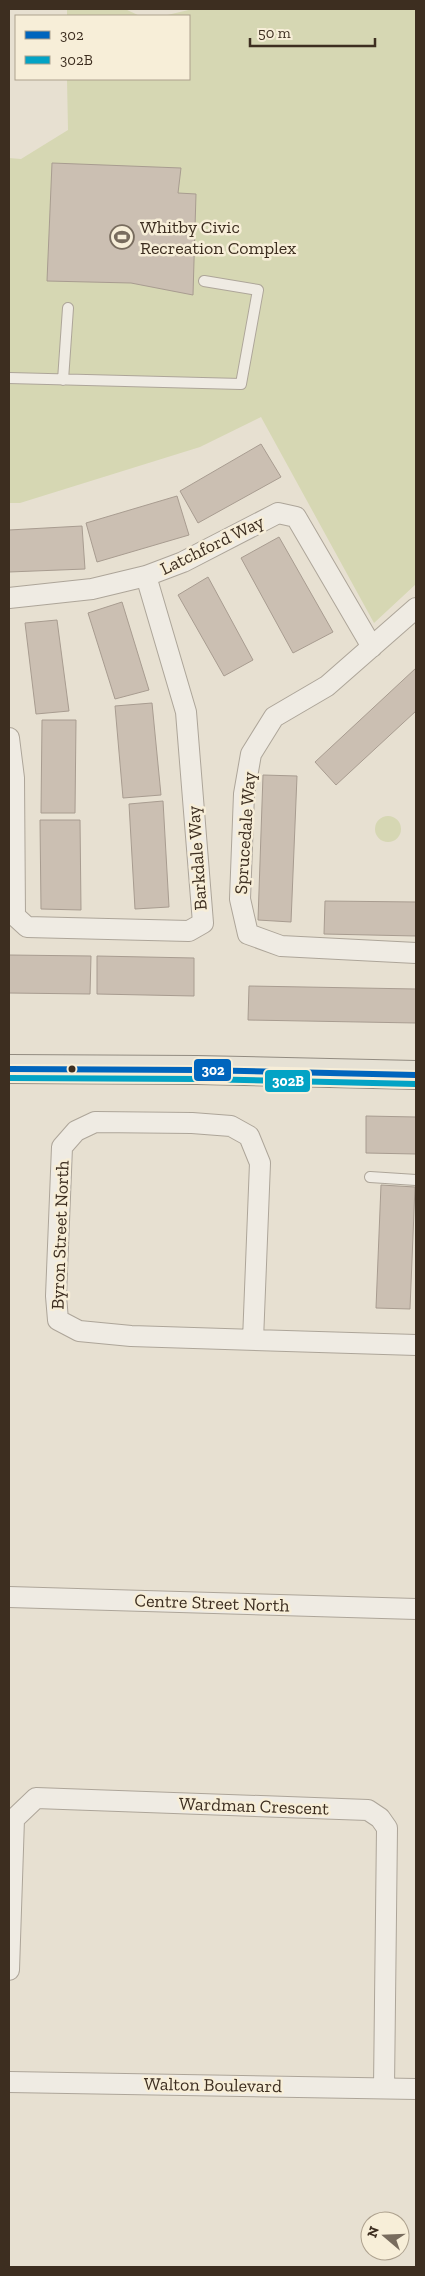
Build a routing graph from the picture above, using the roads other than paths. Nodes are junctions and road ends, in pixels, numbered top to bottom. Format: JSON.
{"nodes":[{"id":1,"x":204,"y":281,"type":"dead end"},
{"id":2,"x":68,"y":308,"type":"dead end"},
{"id":3,"x":9,"y":378,"type":"edge"},
{"id":4,"x":63,"y":380,"type":"junction"},
{"id":5,"x":146,"y":576,"type":"junction"},
{"id":6,"x":9,"y":598,"type":"edge"},
{"id":7,"x":416,"y":608,"type":"edge"},
{"id":8,"x":372,"y":647,"type":"junction"},
{"id":9,"x":9,"y":738,"type":"edge"},
{"id":10,"x":416,"y":953,"type":"edge"},
{"id":11,"x":9,"y":1069,"type":"edge"},
{"id":12,"x":416,"y":1075,"type":"edge"},
{"id":13,"x":370,"y":1177,"type":"dead end"},
{"id":14,"x":416,"y":1180,"type":"edge"},
{"id":15,"x":253,"y":1340,"type":"junction"},
{"id":16,"x":416,"y":1344,"type":"edge"},
{"id":17,"x":9,"y":1597,"type":"edge"},
{"id":18,"x":416,"y":1609,"type":"edge"},
{"id":19,"x":9,"y":1970,"type":"edge"},
{"id":20,"x":9,"y":2082,"type":"edge"},
{"id":21,"x":384,"y":2088,"type":"junction"},
{"id":22,"x":416,"y":2089,"type":"edge"}],
"edges":[{"from":1,"to":4,"type":"lane"},
{"from":2,"to":4,"type":"lane"},
{"from":3,"to":4,"type":"lane"},
{"from":5,"to":6,"type":"street","name":"Latchford Way"},
{"from":5,"to":8,"type":"street","name":"Latchford Way"},
{"from":5,"to":9,"type":"street","name":"Barkdale Way"},
{"from":7,"to":8,"type":"street"},
{"from":8,"to":10,"type":"street","name":"Sprucedale Way"},
{"from":11,"to":12,"type":"main road"},
{"from":13,"to":14,"type":"lane"},
{"from":15,"to":15,"type":"street","name":"Byron Street North"},
{"from":15,"to":16,"type":"street","name":"Byron Street North"},
{"from":17,"to":18,"type":"street","name":"Centre Street North"},
{"from":19,"to":21,"type":"street","name":"Wardman Crescent"},
{"from":20,"to":21,"type":"street","name":"Walton Boulevard"},
{"from":21,"to":22,"type":"street","name":"Walton Boulevard"}]}
